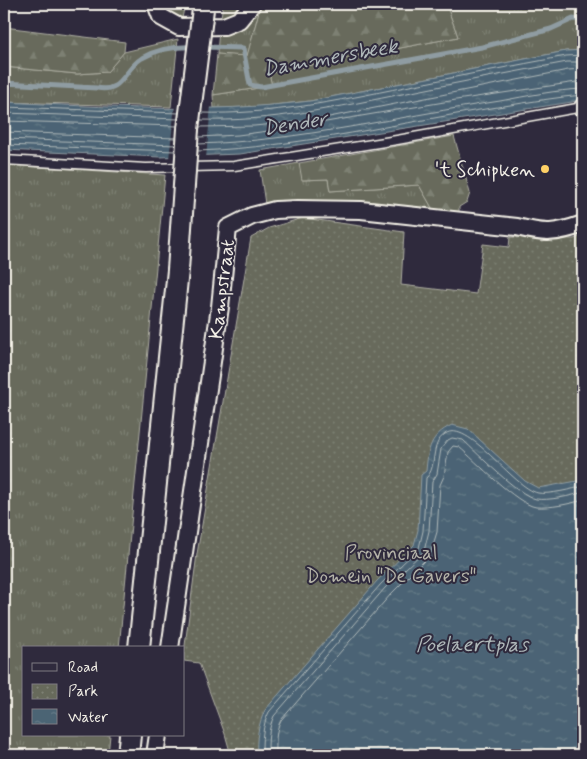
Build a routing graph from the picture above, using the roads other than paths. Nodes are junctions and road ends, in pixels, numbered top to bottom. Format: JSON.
{"nodes":[{"id":1,"x":156,"y":4,"type":"edge"},
{"id":2,"x":252,"y":4,"type":"edge"},
{"id":3,"x":204,"y":6,"type":"edge"},
{"id":4,"x":583,"y":107,"type":"edge"},
{"id":5,"x":4,"y":160,"type":"edge"},
{"id":6,"x":583,"y":224,"type":"edge"},
{"id":7,"x":139,"y":646,"type":"edge"},
{"id":8,"x":170,"y":646,"type":"edge"},
{"id":9,"x":130,"y":736,"type":"edge"},
{"id":10,"x":158,"y":736,"type":"edge"},
{"id":11,"x":128,"y":755,"type":"edge"},
{"id":12,"x":155,"y":755,"type":"edge"}],
"edges":[{"from":1,"to":2,"type":"street"},
{"from":3,"to":7,"type":"street","bridge":true},
{"from":4,"to":5,"type":"lane"},
{"from":6,"to":8,"type":"street","name":"Kampstraat"},
{"from":9,"to":11,"type":"street"},
{"from":10,"to":12,"type":"street"}]}
